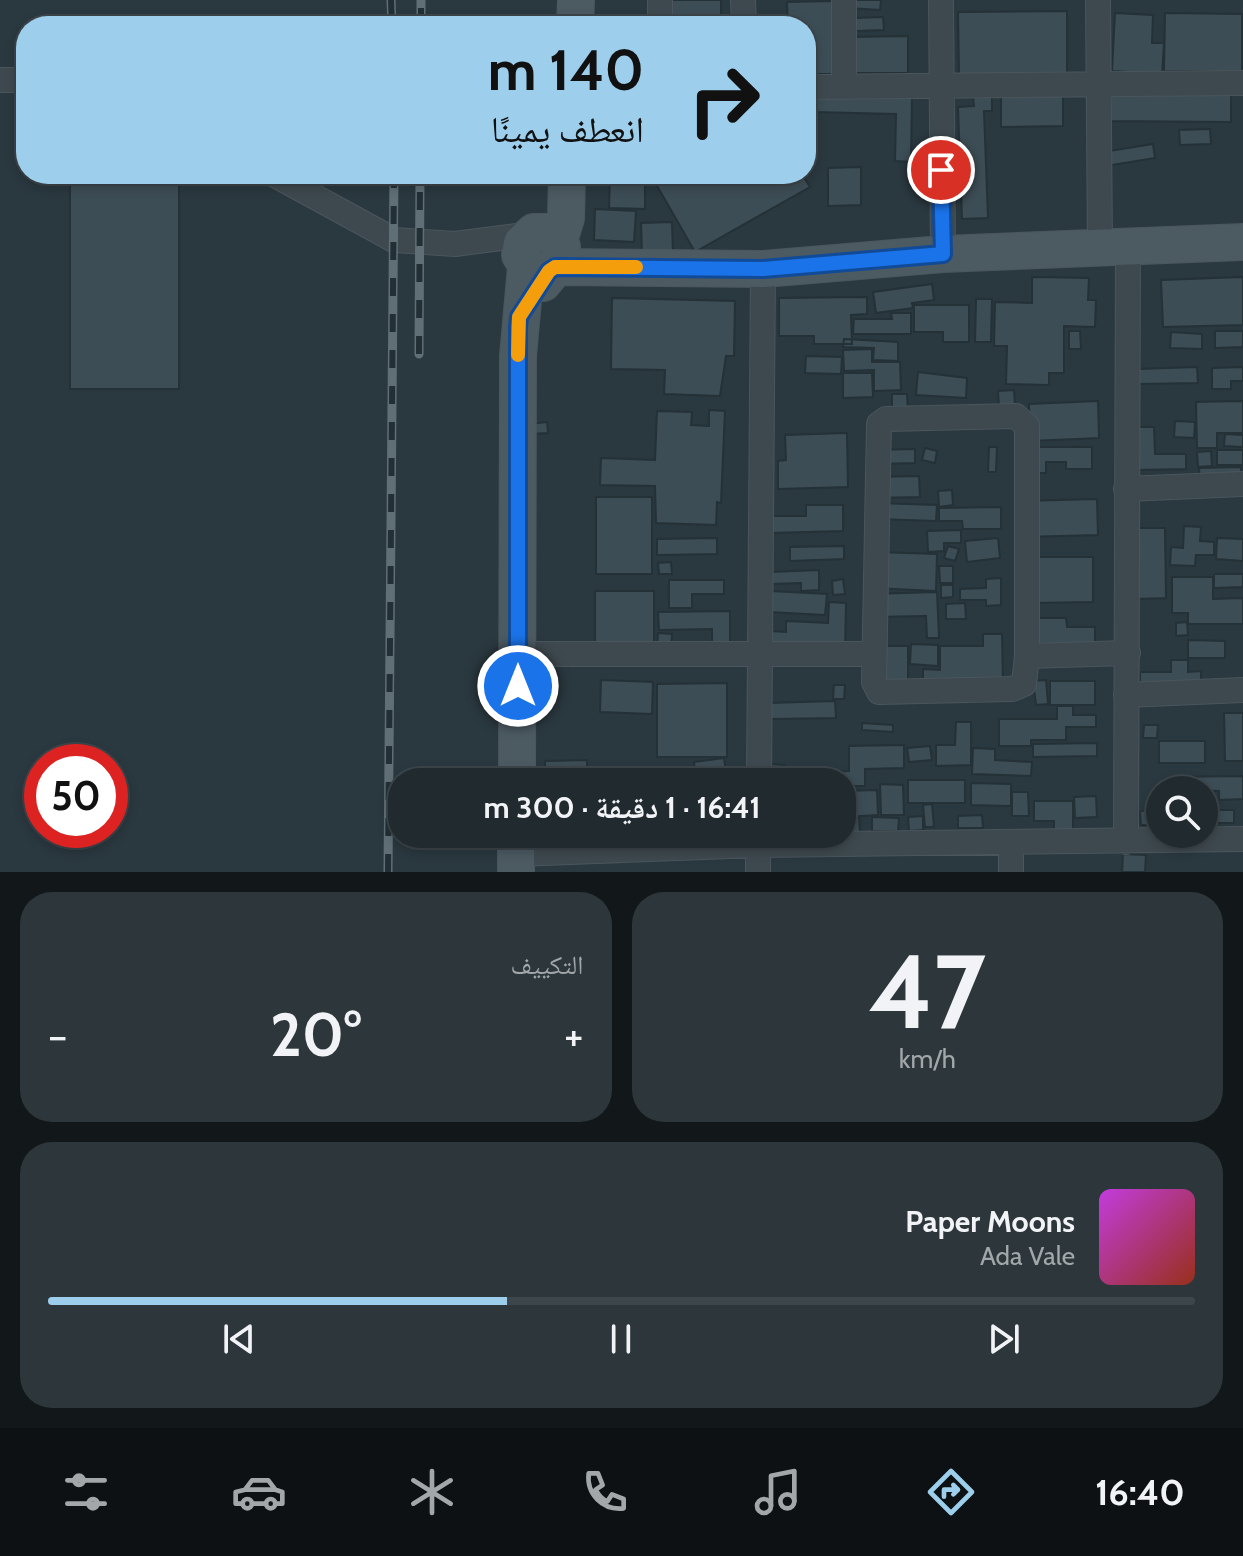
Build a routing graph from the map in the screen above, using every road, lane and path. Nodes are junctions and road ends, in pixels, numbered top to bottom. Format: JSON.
{"nodes":[{"id":1,"x":844,"y":0,"type":"edge"},
{"id":2,"x":941,"y":0,"type":"edge"},
{"id":3,"x":1098,"y":0,"type":"edge"},
{"id":4,"x":1243,"y":83,"type":"edge"},
{"id":5,"x":1099,"y":84,"type":"junction"},
{"id":6,"x":939,"y":86,"type":"junction"},
{"id":7,"x":816,"y":87,"type":"edge"},
{"id":8,"x":844,"y":87,"type":"junction"},
{"id":9,"x":291,"y":184,"type":"edge"},
{"id":10,"x":564,"y":184,"type":"edge"},
{"id":11,"x":1243,"y":242,"type":"edge"},
{"id":12,"x":1114,"y":248,"type":"junction"},
{"id":13,"x":542,"y":253,"type":"junction"},
{"id":14,"x":943,"y":254,"type":"junction"},
{"id":15,"x":763,"y":269,"type":"junction"},
{"id":16,"x":1243,"y":484,"type":"edge"},
{"id":17,"x":1126,"y":489,"type":"junction"},
{"id":18,"x":1128,"y":653,"type":"junction"},
{"id":19,"x":519,"y":654,"type":"junction"},
{"id":20,"x":874,"y":654,"type":"junction"},
{"id":21,"x":761,"y":655,"type":"junction"},
{"id":22,"x":1027,"y":656,"type":"junction"},
{"id":23,"x":1243,"y":690,"type":"edge"},
{"id":24,"x":1126,"y":695,"type":"junction"},
{"id":25,"x":517,"y":768,"type":"edge"},
{"id":26,"x":759,"y":768,"type":"edge"},
{"id":27,"x":1243,"y":839,"type":"edge"},
{"id":28,"x":856,"y":841,"type":"edge"},
{"id":29,"x":1126,"y":842,"type":"junction"},
{"id":30,"x":1011,"y":843,"type":"junction"},
{"id":31,"x":691,"y":848,"type":"edge"},
{"id":32,"x":758,"y":848,"type":"edge"},
{"id":33,"x":516,"y":853,"type":"edge"},
{"id":34,"x":573,"y":862,"type":"edge"},
{"id":35,"x":758,"y":872,"type":"edge"},
{"id":36,"x":1011,"y":872,"type":"edge"}],
"edges":[{"from":1,"to":8,"type":"street"},
{"from":2,"to":6,"type":"street"},
{"from":3,"to":5,"type":"street"},
{"from":4,"to":5,"type":"street"},
{"from":5,"to":6,"type":"street"},
{"from":5,"to":12,"type":"street"},
{"from":6,"to":8,"type":"street"},
{"from":6,"to":14,"type":"street"},
{"from":7,"to":8,"type":"street"},
{"from":9,"to":13,"type":"street"},
{"from":10,"to":13,"type":"main road"},
{"from":11,"to":12,"type":"main road"},
{"from":12,"to":14,"type":"main road"},
{"from":12,"to":17,"type":"street"},
{"from":13,"to":15,"type":"main road"},
{"from":13,"to":19,"type":"main road"},
{"from":14,"to":15,"type":"main road"},
{"from":15,"to":21,"type":"street"},
{"from":16,"to":17,"type":"street"},
{"from":17,"to":18,"type":"street"},
{"from":18,"to":22,"type":"street"},
{"from":18,"to":24,"type":"street"},
{"from":19,"to":21,"type":"street"},
{"from":19,"to":25,"type":"main road"},
{"from":20,"to":21,"type":"street"},
{"from":20,"to":22,"type":"street"},
{"from":20,"to":22,"type":"street"},
{"from":21,"to":26,"type":"street"},
{"from":23,"to":24,"type":"street"},
{"from":24,"to":29,"type":"street"},
{"from":27,"to":29,"type":"street"},
{"from":28,"to":30,"type":"street"},
{"from":29,"to":30,"type":"street"},
{"from":30,"to":36,"type":"street"},
{"from":31,"to":34,"type":"street"},
{"from":32,"to":35,"type":"street"},
{"from":33,"to":34,"type":"street"}]}
